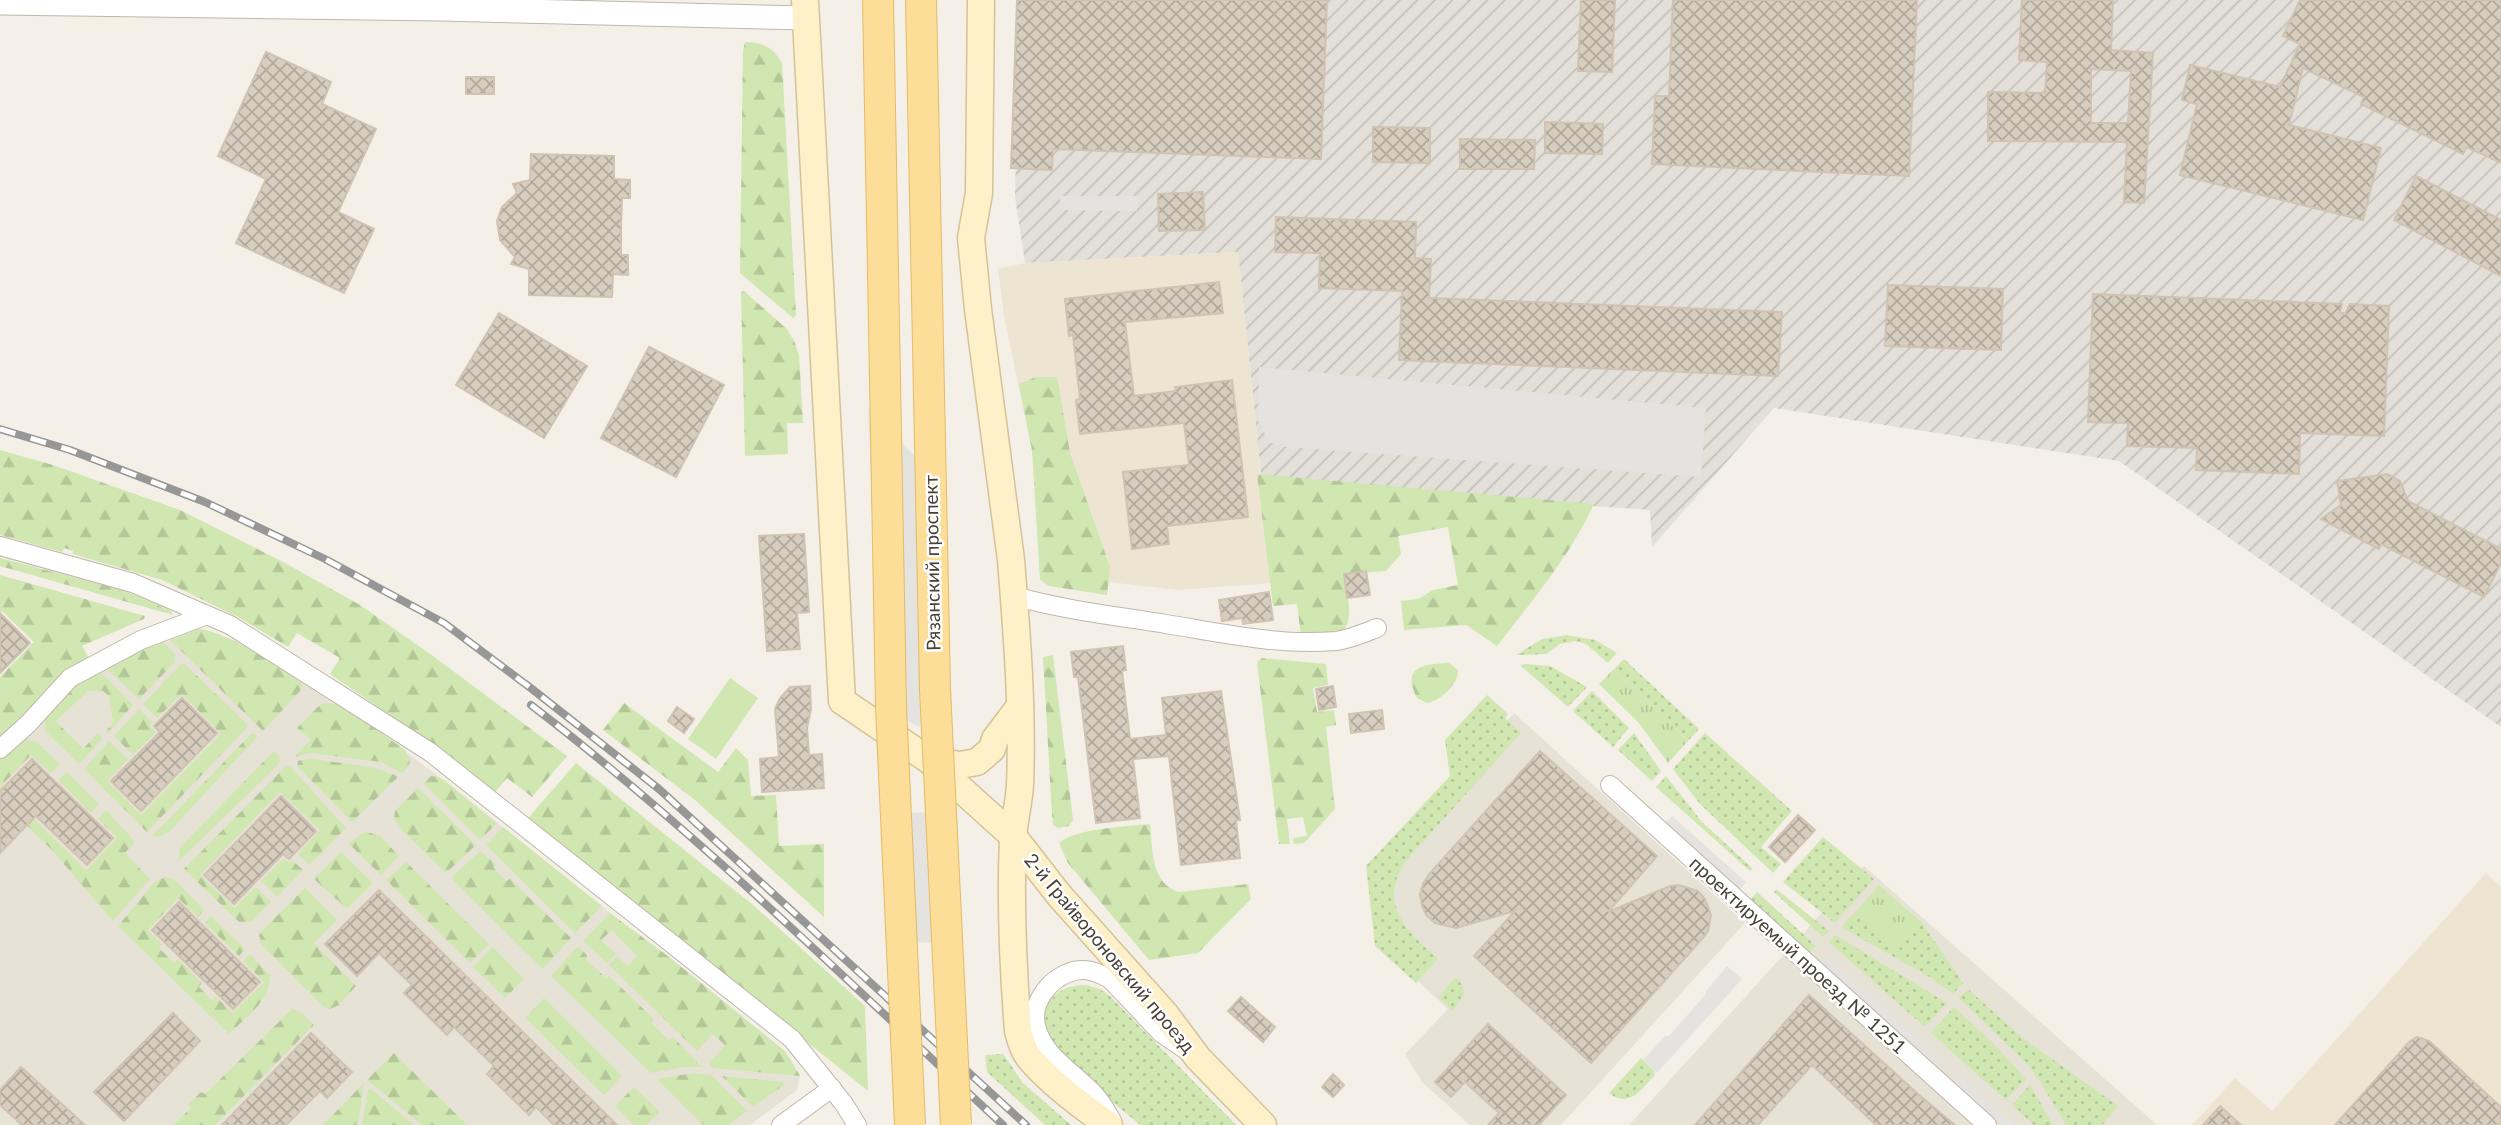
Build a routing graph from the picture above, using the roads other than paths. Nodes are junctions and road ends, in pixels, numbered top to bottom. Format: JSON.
{"nodes":[{"id":1,"x":878,"y":0,"type":"edge"},
{"id":2,"x":920,"y":0,"type":"edge"},
{"id":3,"x":981,"y":0,"type":"edge"},
{"id":4,"x":0,"y":3,"type":"edge"},
{"id":5,"x":806,"y":9,"type":"edge"},
{"id":6,"x":0,"y":547,"type":"edge"},
{"id":7,"x":1014,"y":596,"type":"junction"},
{"id":8,"x":207,"y":615,"type":"junction"},
{"id":9,"x":1377,"y":628,"type":"dead end"},
{"id":10,"x":1020,"y":706,"type":"junction"},
{"id":11,"x":0,"y":748,"type":"edge"},
{"id":12,"x":929,"y":760,"type":"junction"},
{"id":13,"x":1610,"y":785,"type":"dead end"},
{"id":14,"x":1013,"y":836,"type":"junction"},
{"id":15,"x":1198,"y":1058,"type":"junction"},
{"id":16,"x":832,"y":1088,"type":"junction"},
{"id":17,"x":781,"y":1125,"type":"edge"},
{"id":18,"x":857,"y":1125,"type":"edge"},
{"id":19,"x":910,"y":1125,"type":"edge"},
{"id":20,"x":956,"y":1125,"type":"edge"},
{"id":21,"x":1109,"y":1125,"type":"edge"},
{"id":22,"x":1115,"y":1125,"type":"edge"},
{"id":23,"x":1263,"y":1125,"type":"edge"},
{"id":24,"x":1987,"y":1125,"type":"edge"}],
"edges":[{"from":1,"to":19,"type":"main road","bridge":true},
{"from":2,"to":20,"type":"main road","name":"Рязанский проспект","bridge":true},
{"from":3,"to":7,"type":"main road"},
{"from":4,"to":5,"type":"street"},
{"from":5,"to":12,"type":"main road"},
{"from":6,"to":8,"type":"street"},
{"from":7,"to":9,"type":"street"},
{"from":7,"to":10,"type":"main road"},
{"from":8,"to":11,"type":"street"},
{"from":8,"to":16,"type":"street"},
{"from":10,"to":12,"type":"main road"},
{"from":10,"to":14,"type":"main road"},
{"from":12,"to":14,"type":"main road"},
{"from":13,"to":24,"type":"street","name":"проектируемый проезд № 1251"},
{"from":14,"to":15,"type":"main road","name":"2-й Грайвороновский проезд"},
{"from":14,"to":21,"type":"main road","name":"2-й Грайвороновский проезд"},
{"from":15,"to":22,"type":"street"},
{"from":15,"to":23,"type":"main road","name":"2-й Грайвороновский проезд"},
{"from":16,"to":17,"type":"street"},
{"from":16,"to":18,"type":"street"}]}
